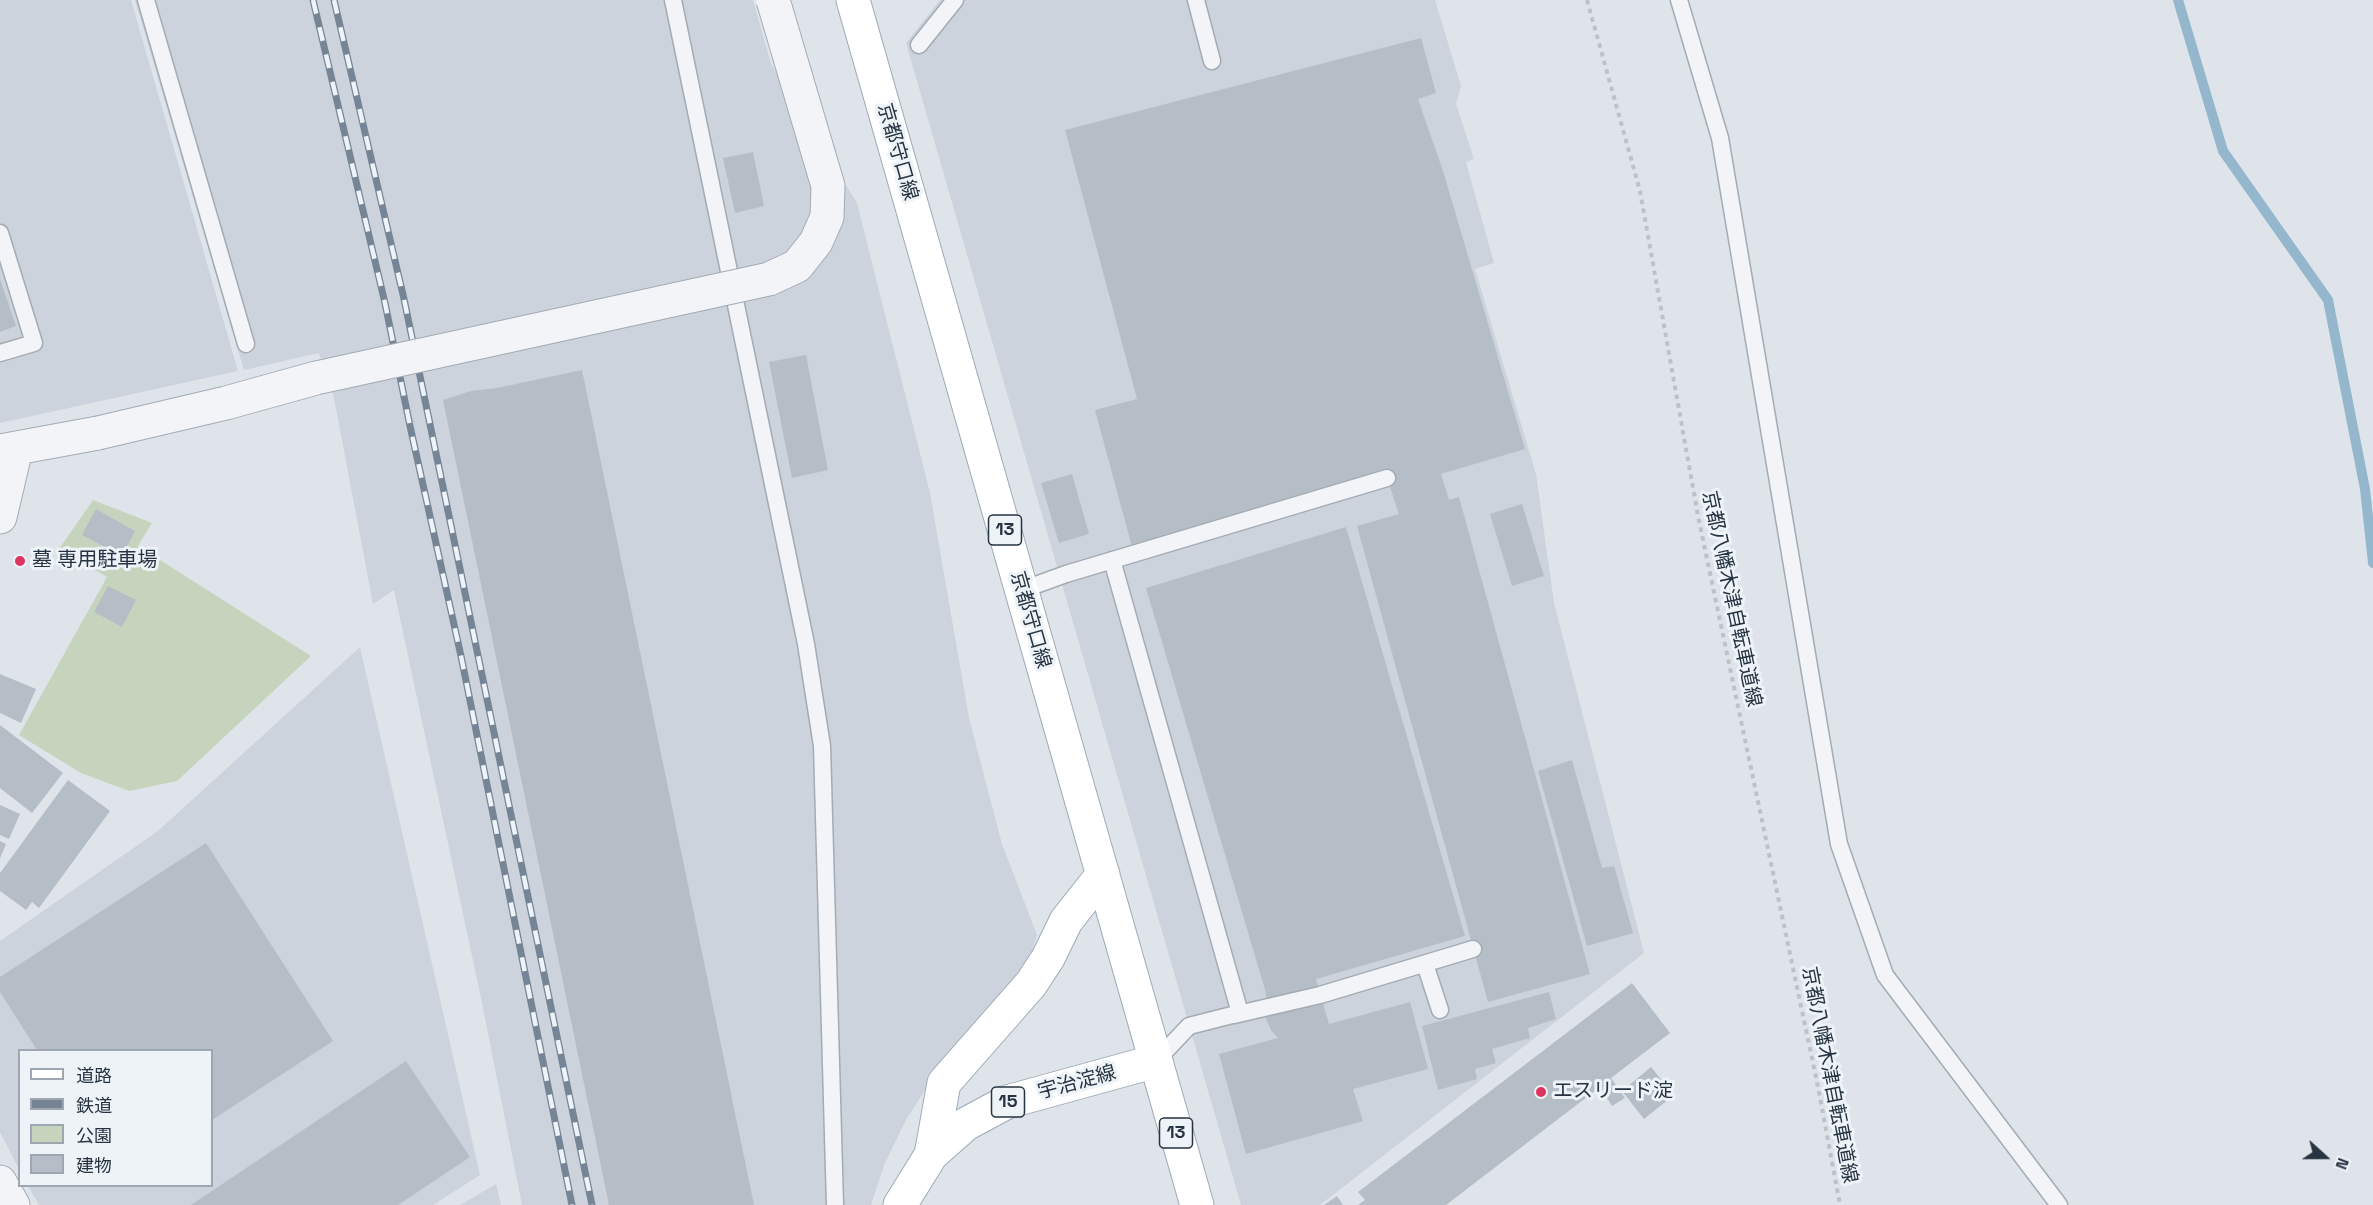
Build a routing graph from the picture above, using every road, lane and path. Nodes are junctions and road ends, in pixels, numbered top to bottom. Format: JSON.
{"nodes":[{"id":1,"x":146,"y":0,"type":"edge"},
{"id":2,"x":673,"y":0,"type":"edge"},
{"id":3,"x":773,"y":0,"type":"edge"},
{"id":4,"x":853,"y":0,"type":"edge"},
{"id":5,"x":955,"y":0,"type":"edge"},
{"id":6,"x":1196,"y":0,"type":"edge"},
{"id":7,"x":1587,"y":0,"type":"edge"},
{"id":8,"x":1678,"y":0,"type":"edge"},
{"id":9,"x":919,"y":45,"type":"dead end"},
{"id":10,"x":1212,"y":61,"type":"dead end"},
{"id":11,"x":0,"y":233,"type":"edge"},
{"id":12,"x":246,"y":344,"type":"dead end"},
{"id":13,"x":0,"y":353,"type":"edge"},
{"id":14,"x":8,"y":450,"type":"edge"},
{"id":15,"x":1387,"y":478,"type":"dead end"},
{"id":16,"x":0,"y":517,"type":"edge"},
{"id":17,"x":1112,"y":560,"type":"junction"},
{"id":18,"x":1022,"y":590,"type":"junction"},
{"id":19,"x":1103,"y":874,"type":"junction"},
{"id":20,"x":1473,"y":949,"type":"dead end"},
{"id":21,"x":1425,"y":964,"type":"junction"},
{"id":22,"x":1440,"y":1010,"type":"dead end"},
{"id":23,"x":1234,"y":1015,"type":"junction"},
{"id":24,"x":1156,"y":1061,"type":"junction"},
{"id":25,"x":931,"y":1155,"type":"junction"},
{"id":26,"x":0,"y":1182,"type":"edge"},
{"id":27,"x":13,"y":1205,"type":"edge"},
{"id":28,"x":835,"y":1205,"type":"edge"},
{"id":29,"x":900,"y":1205,"type":"edge"},
{"id":30,"x":1197,"y":1205,"type":"edge"},
{"id":31,"x":1840,"y":1205,"type":"edge"},
{"id":32,"x":2060,"y":1205,"type":"edge"}],
"edges":[{"from":1,"to":12,"type":"lane"},
{"from":2,"to":28,"type":"lane"},
{"from":3,"to":14,"type":"street","bridge":true},
{"from":4,"to":18,"type":"main road","name":"京都守口線","number":"13"},
{"from":5,"to":9,"type":"lane"},
{"from":6,"to":10,"type":"lane"},
{"from":7,"to":31,"type":"path","name":"京都八幡木津自転車道線"},
{"from":8,"to":32,"type":"lane"},
{"from":11,"to":13,"type":"lane"},
{"from":14,"to":16,"type":"street"},
{"from":15,"to":17,"type":"lane"},
{"from":17,"to":18,"type":"lane"},
{"from":17,"to":23,"type":"lane"},
{"from":18,"to":19,"type":"main road","name":"京都守口線","number":"13"},
{"from":19,"to":24,"type":"main road","name":"京都守口線","number":"13"},
{"from":19,"to":25,"type":"main road"},
{"from":20,"to":21,"type":"lane"},
{"from":21,"to":22,"type":"lane"},
{"from":21,"to":23,"type":"lane"},
{"from":23,"to":24,"type":"lane"},
{"from":24,"to":25,"type":"main road","name":"宇治淀線","number":"15"},
{"from":24,"to":30,"type":"main road","name":"京都守口線","number":"13"},
{"from":25,"to":29,"type":"main road","name":"宇治淀線","number":"15"},
{"from":26,"to":27,"type":"street"}]}
